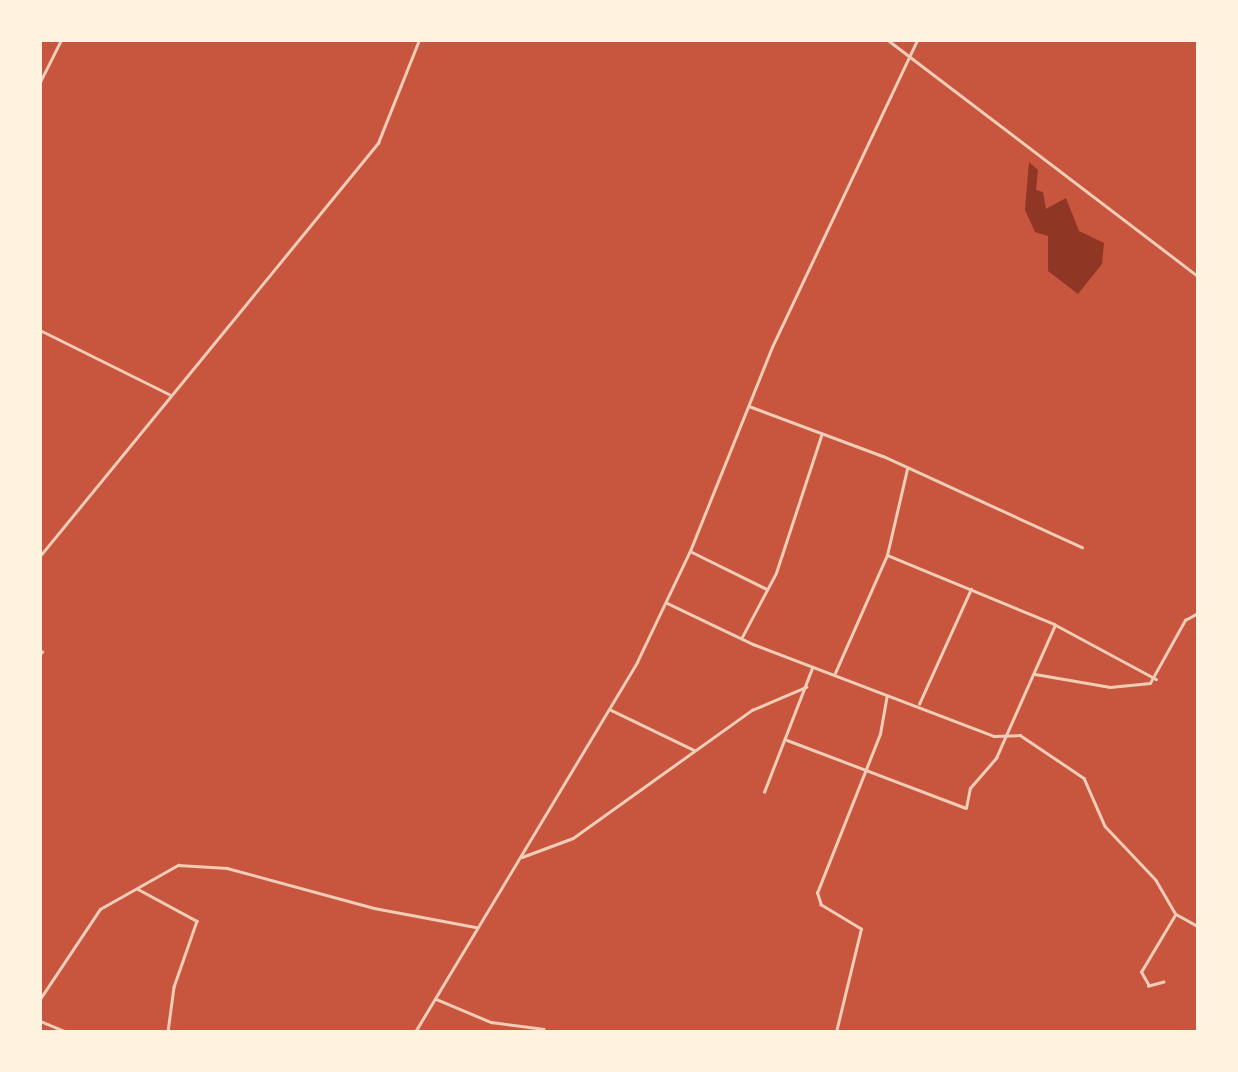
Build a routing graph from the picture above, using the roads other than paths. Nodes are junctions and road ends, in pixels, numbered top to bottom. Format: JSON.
{"nodes":[{"id":1,"x":62,"y":40,"type":"edge"},
{"id":2,"x":419,"y":40,"type":"edge"},
{"id":3,"x":888,"y":40,"type":"edge"},
{"id":4,"x":917,"y":40,"type":"edge"},
{"id":5,"x":910,"y":56,"type":"junction"},
{"id":6,"x":40,"y":82,"type":"edge"},
{"id":7,"x":1198,"y":276,"type":"edge"},
{"id":8,"x":40,"y":330,"type":"edge"},
{"id":9,"x":170,"y":395,"type":"junction"},
{"id":10,"x":748,"y":406,"type":"junction"},
{"id":11,"x":822,"y":433,"type":"junction"},
{"id":12,"x":907,"y":468,"type":"junction"},
{"id":13,"x":1082,"y":547,"type":"dead end"},
{"id":14,"x":690,"y":551,"type":"junction"},
{"id":15,"x":887,"y":555,"type":"junction"},
{"id":16,"x":40,"y":556,"type":"edge"},
{"id":17,"x":970,"y":588,"type":"junction"},
{"id":18,"x":768,"y":590,"type":"junction"},
{"id":19,"x":666,"y":603,"type":"junction"},
{"id":20,"x":1198,"y":613,"type":"edge"},
{"id":21,"x":1056,"y":625,"type":"junction"},
{"id":22,"x":741,"y":638,"type":"junction"},
{"id":23,"x":812,"y":667,"type":"junction"},
{"id":24,"x":835,"y":674,"type":"junction"},
{"id":25,"x":1034,"y":674,"type":"junction"},
{"id":26,"x":1156,"y":679,"type":"junction"},
{"id":27,"x":806,"y":688,"type":"junction"},
{"id":28,"x":887,"y":696,"type":"junction"},
{"id":29,"x":918,"y":706,"type":"junction"},
{"id":30,"x":610,"y":710,"type":"junction"},
{"id":31,"x":1006,"y":734,"type":"junction"},
{"id":32,"x":786,"y":740,"type":"junction"},
{"id":33,"x":697,"y":750,"type":"junction"},
{"id":34,"x":866,"y":770,"type":"junction"},
{"id":35,"x":764,"y":792,"type":"dead end"},
{"id":36,"x":520,"y":857,"type":"junction"},
{"id":37,"x":137,"y":888,"type":"junction"},
{"id":38,"x":1176,"y":914,"type":"junction"},
{"id":39,"x":1198,"y":926,"type":"edge"},
{"id":40,"x":478,"y":928,"type":"junction"},
{"id":41,"x":1164,"y":982,"type":"dead end"},
{"id":42,"x":40,"y":999,"type":"edge"},
{"id":43,"x":434,"y":999,"type":"junction"},
{"id":44,"x":40,"y":1021,"type":"edge"},
{"id":45,"x":544,"y":1029,"type":"dead end"},
{"id":46,"x":68,"y":1032,"type":"edge"},
{"id":47,"x":168,"y":1032,"type":"edge"},
{"id":48,"x":414,"y":1032,"type":"edge"},
{"id":49,"x":836,"y":1032,"type":"edge"}],
"edges":[{"from":1,"to":6,"type":"street"},
{"from":2,"to":9,"type":"street"},
{"from":3,"to":5,"type":"street"},
{"from":4,"to":5,"type":"street"},
{"from":5,"to":7,"type":"street"},
{"from":5,"to":10,"type":"street"},
{"from":8,"to":9,"type":"street"},
{"from":9,"to":16,"type":"street"},
{"from":10,"to":11,"type":"street"},
{"from":10,"to":14,"type":"street"},
{"from":11,"to":12,"type":"street"},
{"from":11,"to":18,"type":"street"},
{"from":12,"to":13,"type":"street"},
{"from":12,"to":15,"type":"street"},
{"from":14,"to":18,"type":"street"},
{"from":14,"to":19,"type":"street"},
{"from":15,"to":17,"type":"street"},
{"from":15,"to":24,"type":"street"},
{"from":17,"to":21,"type":"street"},
{"from":17,"to":29,"type":"street"},
{"from":18,"to":22,"type":"street"},
{"from":19,"to":22,"type":"street"},
{"from":19,"to":30,"type":"street"},
{"from":20,"to":26,"type":"street"},
{"from":21,"to":25,"type":"street"},
{"from":21,"to":26,"type":"street"},
{"from":22,"to":23,"type":"street"},
{"from":23,"to":24,"type":"street"},
{"from":23,"to":27,"type":"street"},
{"from":24,"to":28,"type":"street"},
{"from":25,"to":26,"type":"street"},
{"from":25,"to":31,"type":"street"},
{"from":27,"to":32,"type":"street"},
{"from":27,"to":33,"type":"street"},
{"from":28,"to":29,"type":"street"},
{"from":28,"to":34,"type":"street"},
{"from":29,"to":31,"type":"street"},
{"from":30,"to":33,"type":"street"},
{"from":30,"to":36,"type":"street"},
{"from":31,"to":34,"type":"street"},
{"from":31,"to":38,"type":"street"},
{"from":32,"to":34,"type":"street"},
{"from":32,"to":35,"type":"street"},
{"from":33,"to":36,"type":"street"},
{"from":34,"to":49,"type":"street"},
{"from":36,"to":40,"type":"street"},
{"from":37,"to":40,"type":"street"},
{"from":37,"to":42,"type":"street"},
{"from":37,"to":47,"type":"street"},
{"from":38,"to":39,"type":"street"},
{"from":38,"to":41,"type":"street"},
{"from":40,"to":43,"type":"street"},
{"from":43,"to":45,"type":"street"},
{"from":43,"to":48,"type":"street"},
{"from":44,"to":46,"type":"street"}]}
